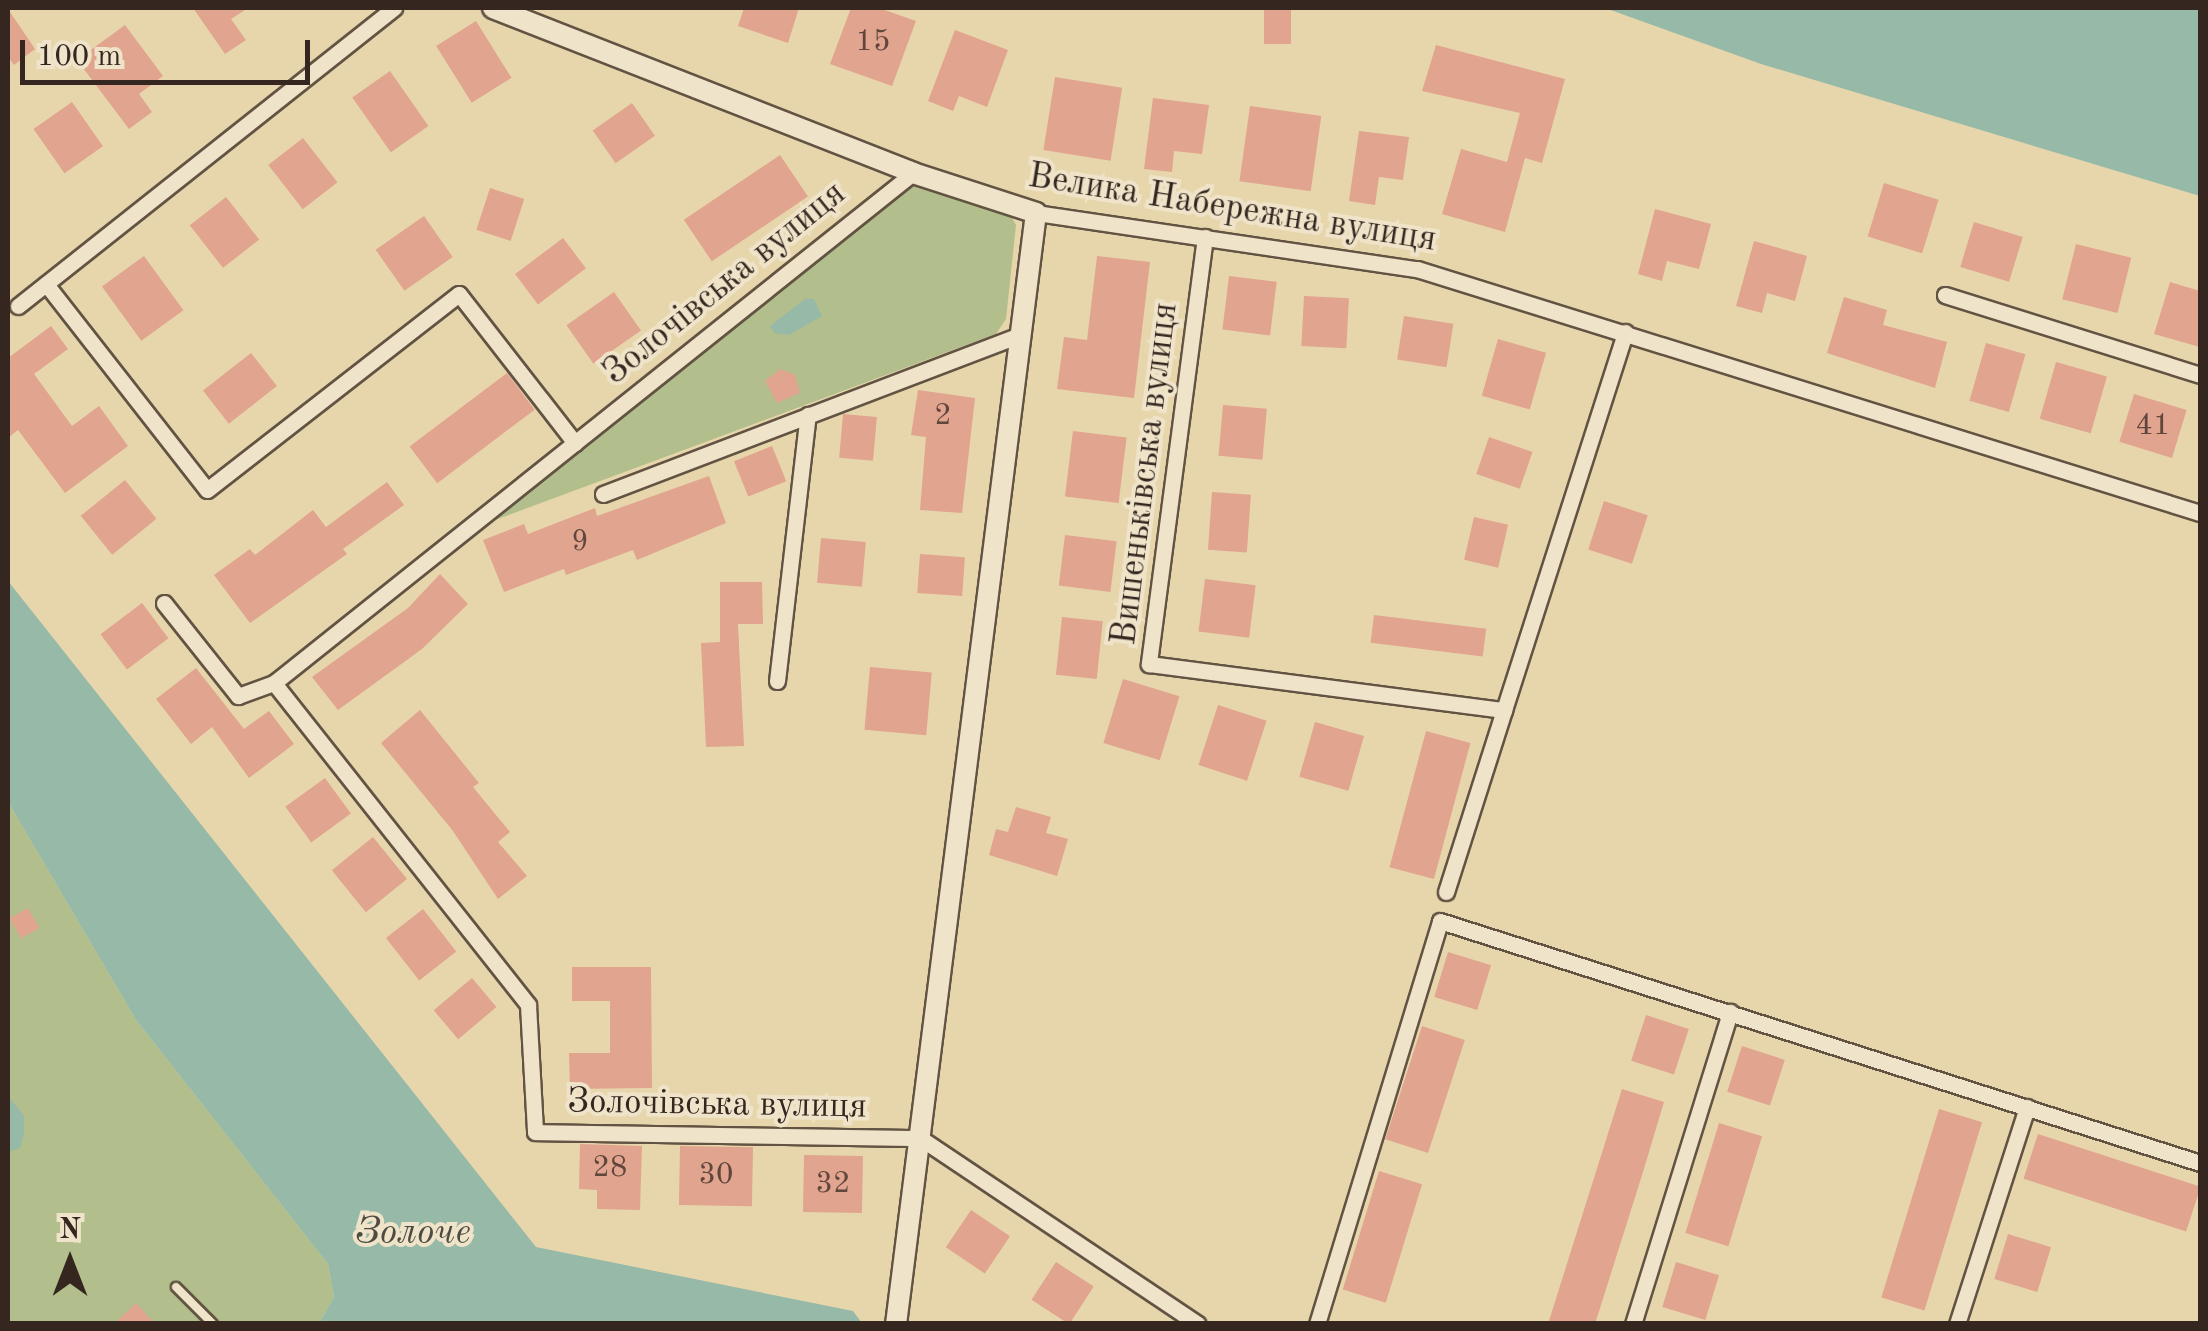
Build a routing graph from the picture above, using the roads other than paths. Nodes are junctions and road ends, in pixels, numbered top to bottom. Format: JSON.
{"nodes":[{"id":1,"x":394,"y":8,"type":"edge"},
{"id":2,"x":493,"y":8,"type":"edge"},
{"id":3,"x":913,"y":173,"type":"junction"},
{"id":4,"x":1036,"y":213,"type":"junction"},
{"id":5,"x":1205,"y":237,"type":"junction"},
{"id":6,"x":46,"y":284,"type":"junction"},
{"id":7,"x":1945,"y":295,"type":"dead end"},
{"id":8,"x":18,"y":306,"type":"dead end"},
{"id":9,"x":1625,"y":332,"type":"junction"},
{"id":10,"x":1021,"y":334,"type":"junction"},
{"id":11,"x":2200,"y":374,"type":"edge"},
{"id":12,"x":808,"y":416,"type":"junction"},
{"id":13,"x":575,"y":442,"type":"junction"},
{"id":14,"x":602,"y":494,"type":"dead end"},
{"id":15,"x":2200,"y":513,"type":"edge"},
{"id":16,"x":164,"y":603,"type":"dead end"},
{"id":17,"x":776,"y":681,"type":"dead end"},
{"id":18,"x":274,"y":683,"type":"junction"},
{"id":19,"x":1504,"y":710,"type":"junction"},
{"id":20,"x":1446,"y":892,"type":"dead end"},
{"id":21,"x":1730,"y":1012,"type":"junction"},
{"id":22,"x":2027,"y":1107,"type":"junction"},
{"id":23,"x":920,"y":1138,"type":"junction"},
{"id":24,"x":2200,"y":1162,"type":"edge"},
{"id":25,"x":176,"y":1287,"type":"dead end"},
{"id":26,"x":213,"y":1324,"type":"edge"},
{"id":27,"x":896,"y":1324,"type":"edge"},
{"id":28,"x":1198,"y":1324,"type":"edge"},
{"id":29,"x":1317,"y":1324,"type":"edge"},
{"id":30,"x":1633,"y":1324,"type":"edge"},
{"id":31,"x":1958,"y":1324,"type":"edge"}],
"edges":[{"from":1,"to":6,"type":"street"},
{"from":2,"to":3,"type":"street","name":"Велика Набережна вулиця"},
{"from":3,"to":4,"type":"street","name":"Велика Набережна вулиця"},
{"from":3,"to":13,"type":"street","name":"Золочівська вулиця"},
{"from":4,"to":5,"type":"street","name":"Велика Набережна вулиця"},
{"from":4,"to":10,"type":"street"},
{"from":5,"to":9,"type":"street","name":"Велика Набережна вулиця"},
{"from":5,"to":19,"type":"street","name":"Вишеньківська вулиця"},
{"from":6,"to":8,"type":"street"},
{"from":6,"to":13,"type":"street"},
{"from":7,"to":11,"type":"street"},
{"from":9,"to":15,"type":"street","name":"Велика Набережна вулиця"},
{"from":9,"to":19,"type":"street"},
{"from":10,"to":12,"type":"street"},
{"from":10,"to":23,"type":"street"},
{"from":12,"to":14,"type":"street"},
{"from":12,"to":17,"type":"street"},
{"from":13,"to":18,"type":"street","name":"Золочівська вулиця"},
{"from":16,"to":18,"type":"street"},
{"from":18,"to":23,"type":"street","name":"Золочівська вулиця"},
{"from":19,"to":20,"type":"street"},
{"from":21,"to":22,"type":"street"},
{"from":21,"to":29,"type":"street"},
{"from":21,"to":30,"type":"street"},
{"from":22,"to":24,"type":"street"},
{"from":22,"to":31,"type":"street"},
{"from":23,"to":27,"type":"street"},
{"from":23,"to":28,"type":"street"},
{"from":25,"to":26,"type":"lane"}]}
